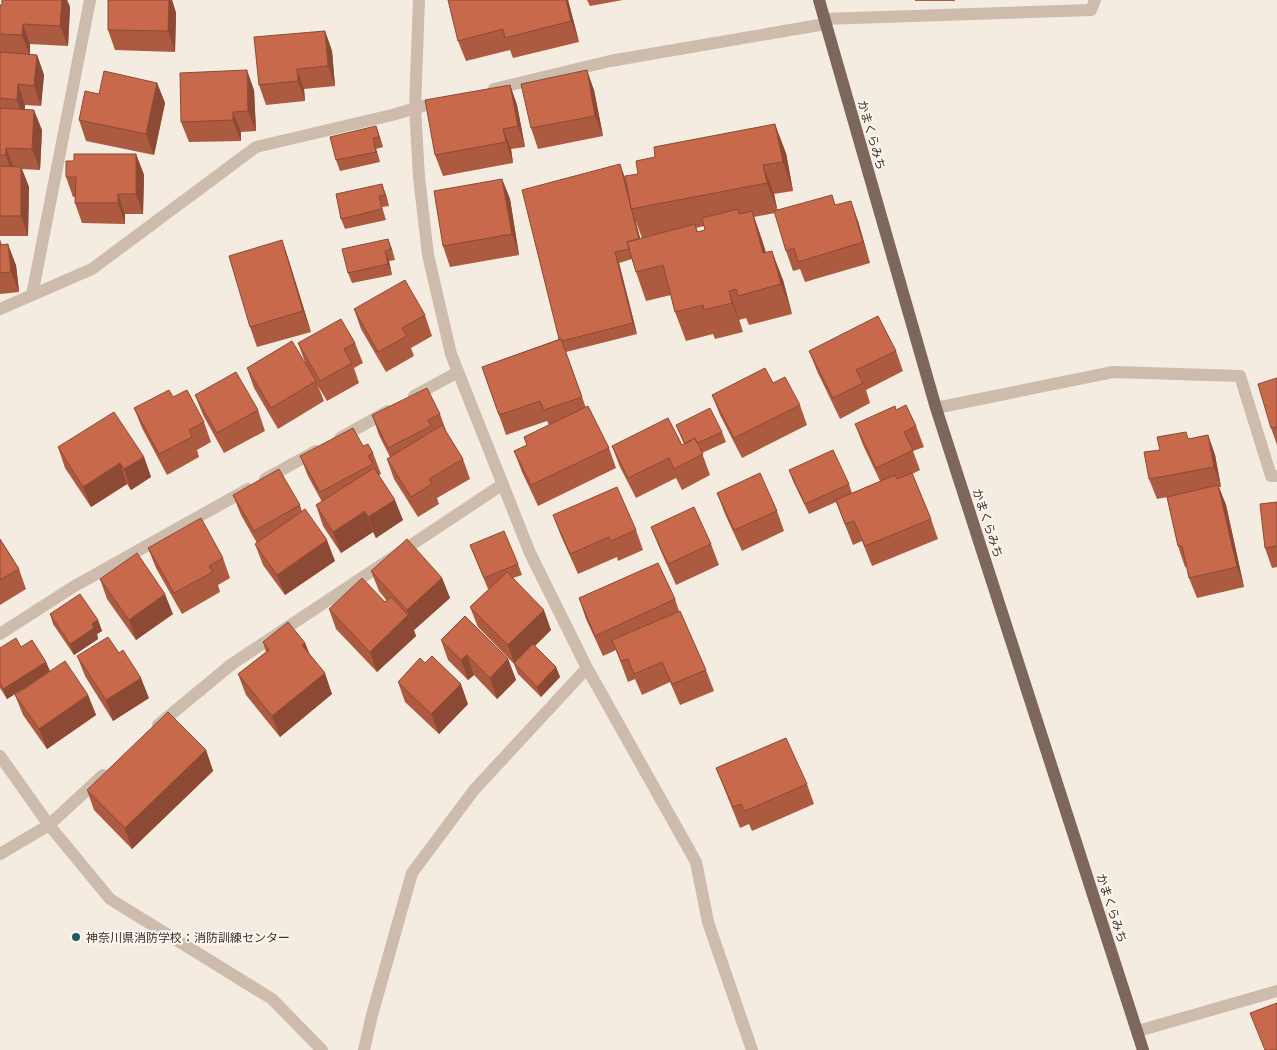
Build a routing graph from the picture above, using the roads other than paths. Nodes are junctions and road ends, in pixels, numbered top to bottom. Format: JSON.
{"nodes":[{"id":1,"x":90,"y":0,"type":"edge"},
{"id":2,"x":419,"y":0,"type":"edge"},
{"id":3,"x":818,"y":0,"type":"edge"},
{"id":4,"x":1095,"y":0,"type":"edge"},
{"id":5,"x":825,"y":22,"type":"junction"},
{"id":6,"x":480,"y":92,"type":"edge"},
{"id":7,"x":434,"y":104,"type":"edge"},
{"id":8,"x":415,"y":108,"type":"junction"},
{"id":9,"x":32,"y":295,"type":"junction"},
{"id":10,"x":0,"y":309,"type":"edge"},
{"id":11,"x":458,"y":372,"type":"junction"},
{"id":12,"x":936,"y":408,"type":"junction"},
{"id":13,"x":1277,"y":476,"type":"edge"},
{"id":14,"x":503,"y":484,"type":"junction"},
{"id":15,"x":0,"y":634,"type":"edge"},
{"id":16,"x":587,"y":668,"type":"junction"},
{"id":17,"x":152,"y":731,"type":"edge"},
{"id":18,"x":0,"y":756,"type":"edge"},
{"id":19,"x":110,"y":768,"type":"edge"},
{"id":20,"x":49,"y":825,"type":"junction"},
{"id":21,"x":0,"y":854,"type":"edge"},
{"id":22,"x":1277,"y":991,"type":"edge"},
{"id":23,"x":1138,"y":1031,"type":"junction"},
{"id":24,"x":322,"y":1050,"type":"edge"},
{"id":25,"x":364,"y":1050,"type":"edge"},
{"id":26,"x":752,"y":1050,"type":"edge"},
{"id":27,"x":1143,"y":1050,"type":"edge"}],
"edges":[{"from":1,"to":9,"type":"street"},
{"from":2,"to":8,"type":"street"},
{"from":3,"to":5,"type":"main road","name":"かまくらみち"},
{"from":4,"to":5,"type":"street"},
{"from":5,"to":6,"type":"street"},
{"from":5,"to":12,"type":"main road","name":"かまくらみち"},
{"from":7,"to":8,"type":"street"},
{"from":8,"to":9,"type":"street"},
{"from":8,"to":11,"type":"street"},
{"from":9,"to":10,"type":"street"},
{"from":11,"to":14,"type":"street"},
{"from":11,"to":15,"type":"street"},
{"from":12,"to":13,"type":"street"},
{"from":12,"to":23,"type":"main road","name":"かまくらみち"},
{"from":14,"to":16,"type":"street"},
{"from":14,"to":17,"type":"street"},
{"from":16,"to":25,"type":"street"},
{"from":16,"to":26,"type":"street"},
{"from":18,"to":20,"type":"street"},
{"from":19,"to":20,"type":"street"},
{"from":20,"to":21,"type":"street"},
{"from":20,"to":24,"type":"street"},
{"from":22,"to":23,"type":"street"},
{"from":23,"to":27,"type":"main road","name":"かまくらみち"}]}
